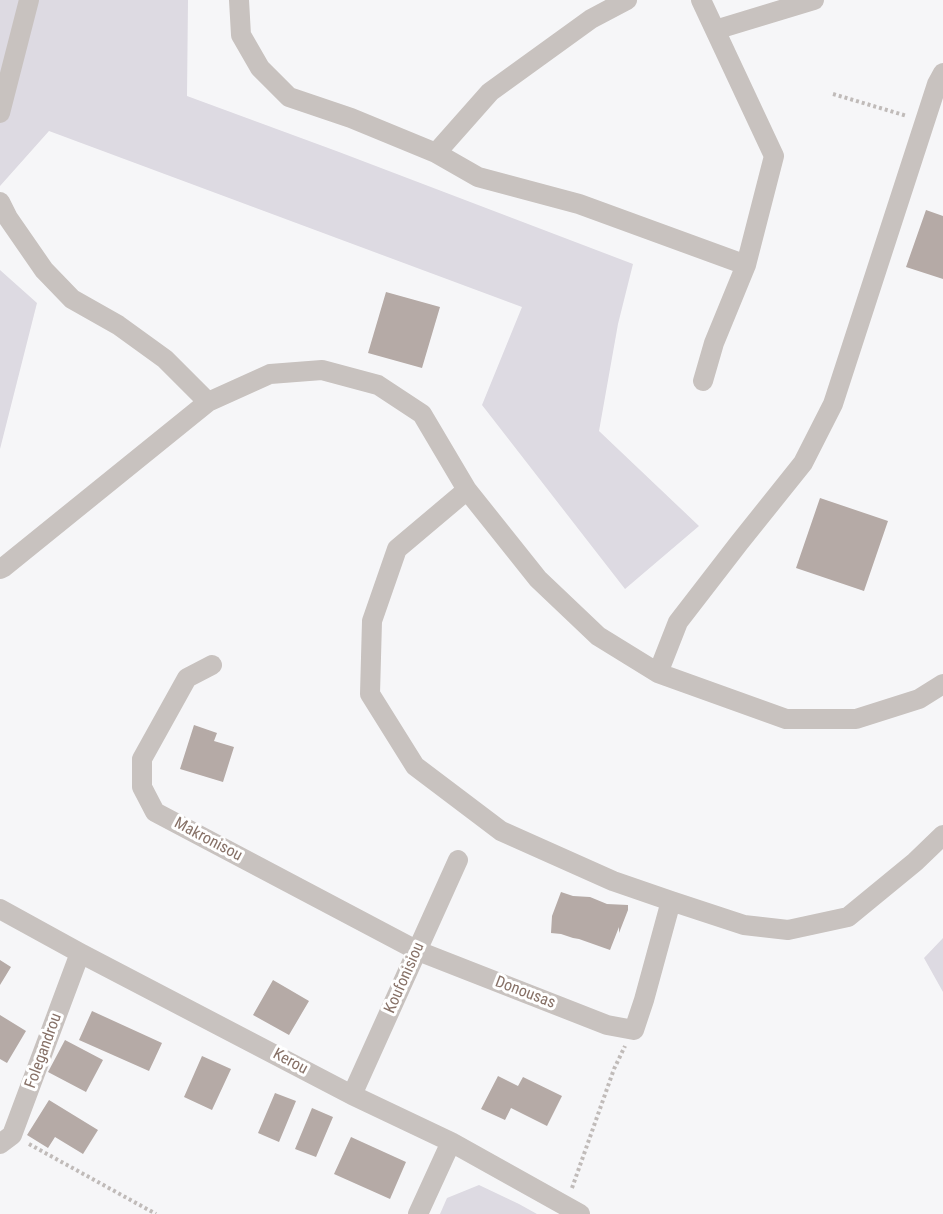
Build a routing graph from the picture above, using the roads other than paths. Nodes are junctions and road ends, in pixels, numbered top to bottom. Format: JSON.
{"nodes":[{"id":1,"x":29,"y":0,"type":"edge"},
{"id":2,"x":240,"y":0,"type":"edge"},
{"id":3,"x":627,"y":0,"type":"edge"},
{"id":4,"x":700,"y":0,"type":"edge"},
{"id":5,"x":814,"y":0,"type":"edge"},
{"id":6,"x":715,"y":30,"type":"junction"},
{"id":7,"x":943,"y":73,"type":"edge"},
{"id":8,"x":0,"y":113,"type":"edge"},
{"id":9,"x":436,"y":153,"type":"junction"},
{"id":10,"x":0,"y":202,"type":"edge"},
{"id":11,"x":746,"y":265,"type":"junction"},
{"id":12,"x":703,"y":381,"type":"dead end"},
{"id":13,"x":208,"y":402,"type":"junction"},
{"id":14,"x":467,"y":490,"type":"junction"},
{"id":15,"x":0,"y":569,"type":"edge"},
{"id":16,"x":212,"y":665,"type":"dead end"},
{"id":17,"x":658,"y":673,"type":"junction"},
{"id":18,"x":943,"y":684,"type":"edge"},
{"id":19,"x":943,"y":835,"type":"edge"},
{"id":20,"x":458,"y":860,"type":"dead end"},
{"id":21,"x":671,"y":902,"type":"junction"},
{"id":22,"x":0,"y":909,"type":"edge"},
{"id":23,"x":418,"y":951,"type":"junction"},
{"id":24,"x":80,"y":953,"type":"junction"},
{"id":25,"x":352,"y":1095,"type":"junction"},
{"id":26,"x":6,"y":1139,"type":"edge"},
{"id":27,"x":451,"y":1142,"type":"junction"},
{"id":28,"x":573,"y":1210,"type":"edge"},
{"id":29,"x":418,"y":1214,"type":"edge"}],
"edges":[{"from":1,"to":8,"type":"street"},
{"from":2,"to":9,"type":"street"},
{"from":3,"to":9,"type":"street"},
{"from":4,"to":6,"type":"street"},
{"from":5,"to":6,"type":"street"},
{"from":6,"to":11,"type":"street"},
{"from":7,"to":17,"type":"street"},
{"from":9,"to":11,"type":"street"},
{"from":10,"to":13,"type":"street"},
{"from":11,"to":12,"type":"street"},
{"from":13,"to":14,"type":"street"},
{"from":13,"to":15,"type":"street"},
{"from":14,"to":17,"type":"street"},
{"from":14,"to":21,"type":"street"},
{"from":16,"to":23,"type":"street","name":"Makronisou"},
{"from":17,"to":18,"type":"street"},
{"from":19,"to":21,"type":"street"},
{"from":20,"to":23,"type":"street","name":"Koufonisiou"},
{"from":21,"to":23,"type":"street","name":"Donousas"},
{"from":22,"to":24,"type":"street","name":"Kerou"},
{"from":23,"to":25,"type":"street","name":"Koufonisiou"},
{"from":24,"to":25,"type":"street","name":"Kerou"},
{"from":24,"to":26,"type":"street","name":"Folegandrou"},
{"from":25,"to":27,"type":"street","name":"Kerou"},
{"from":27,"to":28,"type":"street","name":"Kerou"},
{"from":27,"to":29,"type":"street"}]}
